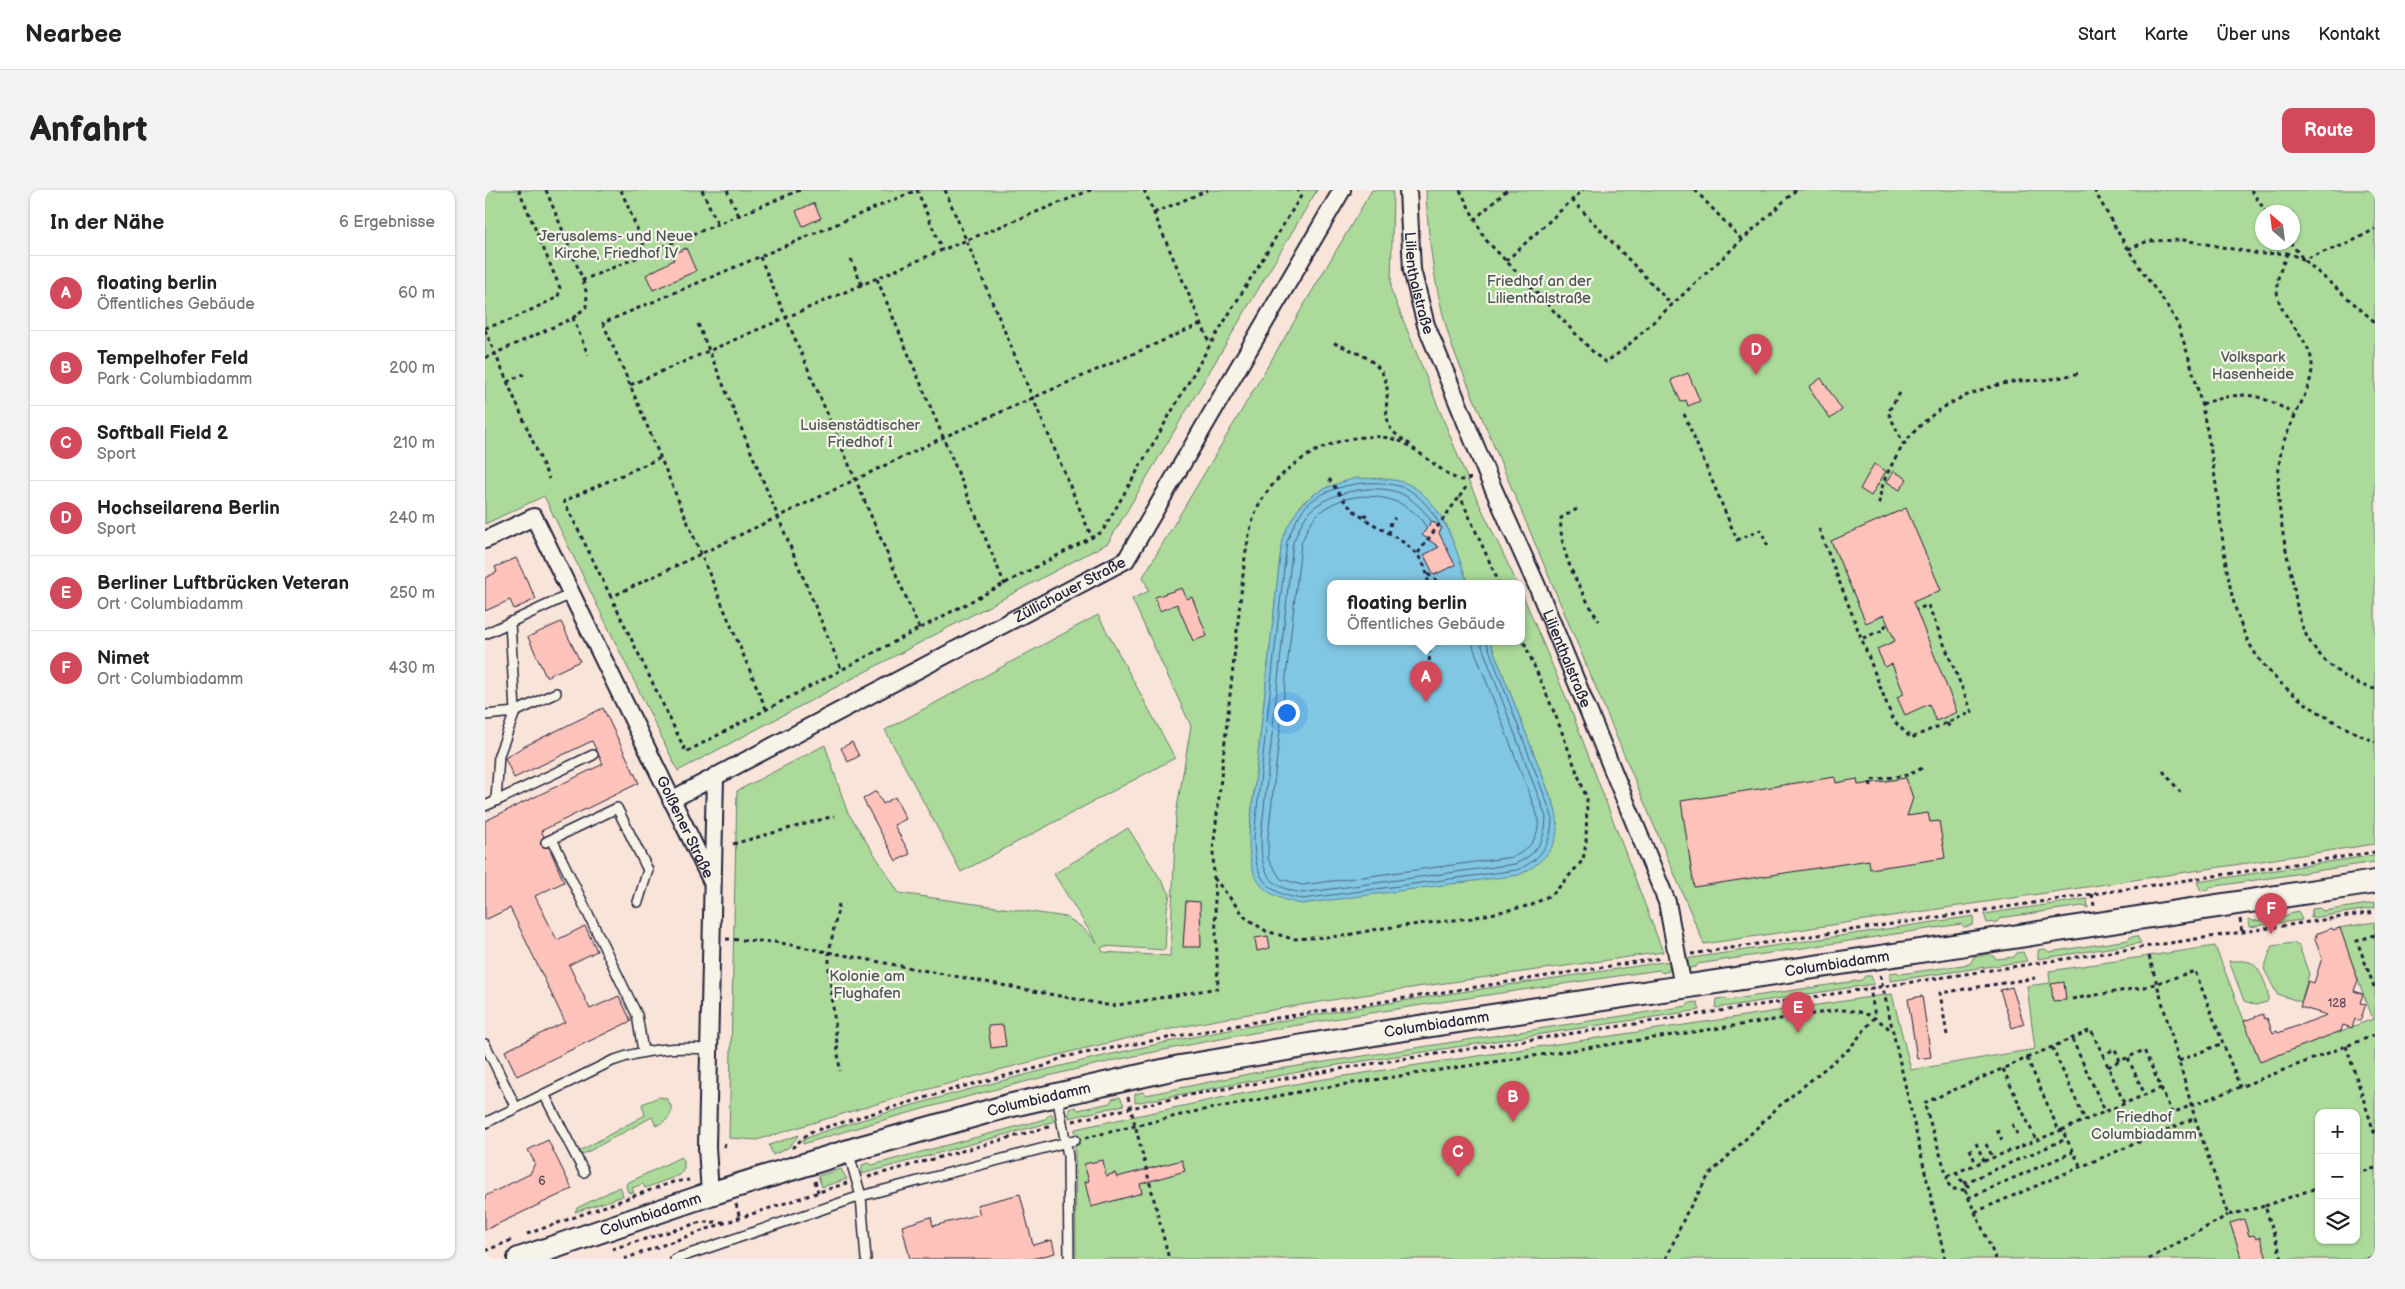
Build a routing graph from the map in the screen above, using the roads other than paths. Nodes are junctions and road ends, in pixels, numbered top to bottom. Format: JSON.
{"nodes":[{"id":1,"x":1342,"y":190,"type":"edge"},
{"id":2,"x":1408,"y":190,"type":"edge"},
{"id":3,"x":485,"y":540,"type":"edge"},
{"id":4,"x":571,"y":594,"type":"junction"},
{"id":5,"x":510,"y":622,"type":"junction"},
{"id":6,"x":485,"y":634,"type":"edge"},
{"id":7,"x":556,"y":693,"type":"dead end"},
{"id":8,"x":515,"y":712,"type":"junction"},
{"id":9,"x":485,"y":714,"type":"edge"},
{"id":10,"x":593,"y":755,"type":"dead end"},
{"id":11,"x":715,"y":776,"type":"junction"},
{"id":12,"x":671,"y":800,"type":"junction"},
{"id":13,"x":496,"y":801,"type":"junction"},
{"id":14,"x":485,"y":806,"type":"edge"},
{"id":15,"x":711,"y":880,"type":"junction"},
{"id":16,"x":2375,"y":882,"type":"edge"},
{"id":17,"x":638,"y":902,"type":"dead end"},
{"id":18,"x":1683,"y":986,"type":"junction"},
{"id":19,"x":485,"y":1044,"type":"edge"},
{"id":20,"x":708,"y":1049,"type":"junction"},
{"id":21,"x":643,"y":1051,"type":"junction"},
{"id":22,"x":544,"y":1094,"type":"junction"},
{"id":23,"x":1057,"y":1094,"type":"junction"},
{"id":24,"x":516,"y":1108,"type":"junction"},
{"id":25,"x":485,"y":1123,"type":"edge"},
{"id":26,"x":1071,"y":1141,"type":"junction"},
{"id":27,"x":848,"y":1152,"type":"junction"},
{"id":28,"x":583,"y":1172,"type":"dead end"},
{"id":29,"x":711,"y":1194,"type":"junction"},
{"id":30,"x":861,"y":1196,"type":"junction"},
{"id":31,"x":518,"y":1249,"type":"edge"},
{"id":32,"x":675,"y":1259,"type":"edge"},
{"id":33,"x":866,"y":1259,"type":"edge"},
{"id":34,"x":1069,"y":1259,"type":"edge"}],
"edges":[{"from":1,"to":11,"type":"street","name":"Züllichauer Straße"},
{"from":2,"to":18,"type":"street","name":"Lilienthalstraße"},
{"from":3,"to":4,"type":"street","name":"Golßener Straße"},
{"from":4,"to":5,"type":"lane"},
{"from":4,"to":12,"type":"street","name":"Golßener Straße"},
{"from":5,"to":6,"type":"lane"},
{"from":5,"to":8,"type":"lane"},
{"from":7,"to":8,"type":"lane"},
{"from":8,"to":9,"type":"lane"},
{"from":8,"to":13,"type":"lane"},
{"from":10,"to":13,"type":"lane"},
{"from":11,"to":12,"type":"street","name":"Züllichauer Straße"},
{"from":11,"to":15,"type":"street"},
{"from":12,"to":15,"type":"street","name":"Golßener Straße"},
{"from":13,"to":14,"type":"lane"},
{"from":15,"to":20,"type":"street","name":"Golßener Straße"},
{"from":16,"to":18,"type":"main road","name":"Columbiadamm"},
{"from":17,"to":21,"type":"lane"},
{"from":18,"to":23,"type":"main road","name":"Columbiadamm"},
{"from":19,"to":24,"type":"lane"},
{"from":20,"to":21,"type":"lane"},
{"from":20,"to":29,"type":"street","name":"Golßener Straße"},
{"from":21,"to":22,"type":"lane"},
{"from":22,"to":24,"type":"lane"},
{"from":22,"to":28,"type":"lane"},
{"from":23,"to":26,"type":"lane"},
{"from":23,"to":27,"type":"main road","name":"Columbiadamm"},
{"from":24,"to":25,"type":"lane"},
{"from":26,"to":30,"type":"lane"},
{"from":26,"to":34,"type":"lane"},
{"from":27,"to":29,"type":"main road","name":"Columbiadamm"},
{"from":27,"to":30,"type":"lane"},
{"from":29,"to":31,"type":"main road","name":"Columbiadamm"},
{"from":30,"to":32,"type":"lane"},
{"from":30,"to":33,"type":"lane"}]}
